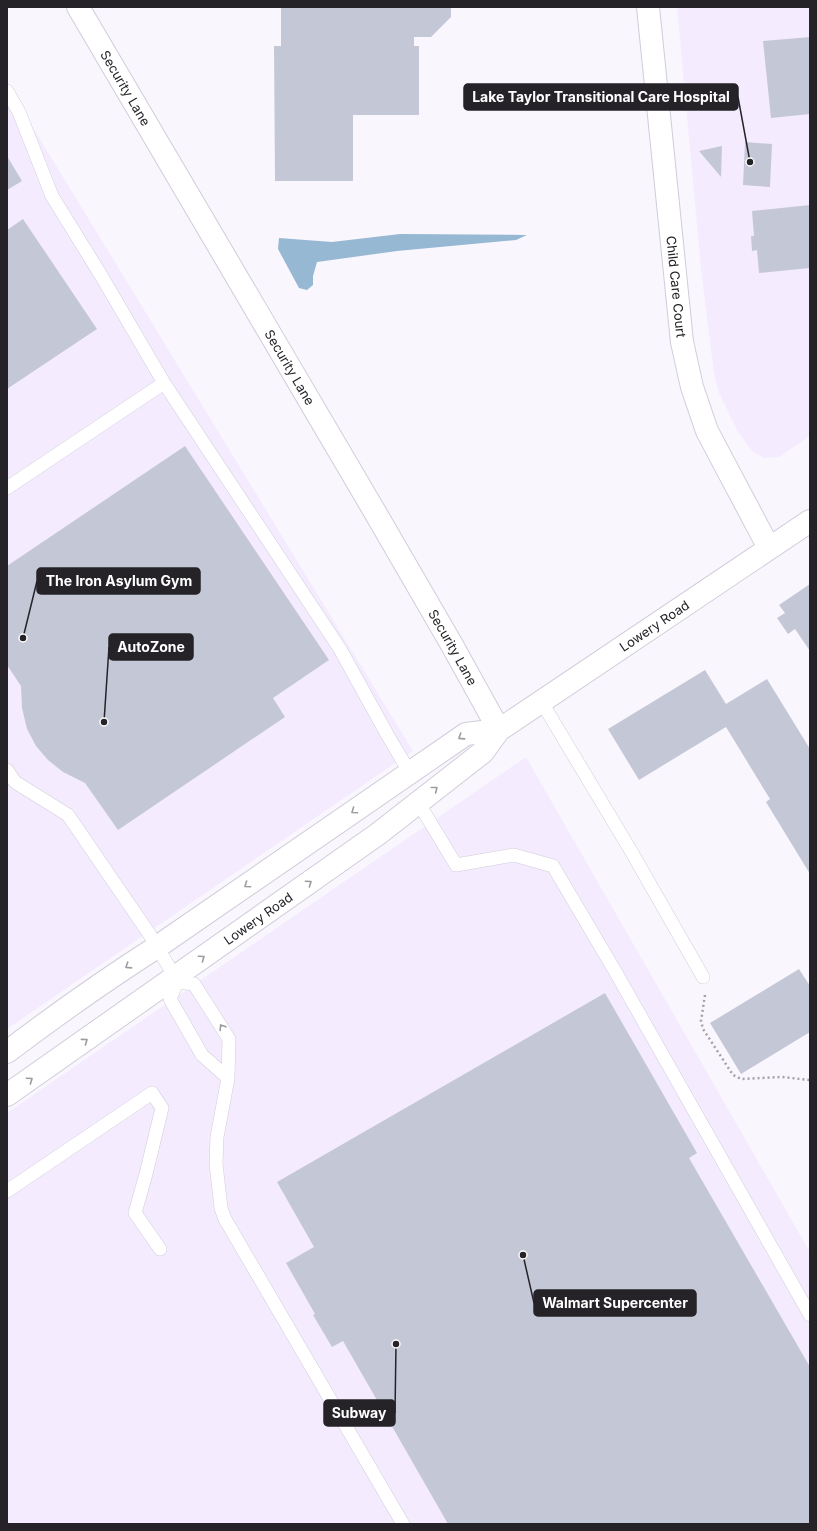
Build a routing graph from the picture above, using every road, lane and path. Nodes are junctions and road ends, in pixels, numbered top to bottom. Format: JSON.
{"nodes":[{"id":1,"x":78,"y":7,"type":"edge"},
{"id":2,"x":648,"y":7,"type":"edge"},
{"id":3,"x":7,"y":91,"type":"edge"},
{"id":4,"x":164,"y":383,"type":"junction"},
{"id":5,"x":7,"y":488,"type":"edge"},
{"id":6,"x":810,"y":521,"type":"edge"},
{"id":7,"x":770,"y":548,"type":"junction"},
{"id":8,"x":541,"y":701,"type":"junction"},
{"id":9,"x":499,"y":730,"type":"junction"},
{"id":10,"x":7,"y":770,"type":"edge"},
{"id":11,"x":410,"y":772,"type":"junction"},
{"id":12,"x":418,"y":802,"type":"junction"},
{"id":13,"x":157,"y":947,"type":"junction"},
{"id":14,"x":704,"y":977,"type":"joint"},
{"id":15,"x":176,"y":979,"type":"junction"},
{"id":16,"x":7,"y":1052,"type":"edge"},
{"id":17,"x":228,"y":1078,"type":"junction"},
{"id":18,"x":810,"y":1080,"type":"edge"},
{"id":19,"x":7,"y":1095,"type":"edge"},
{"id":20,"x":7,"y":1191,"type":"edge"},
{"id":21,"x":160,"y":1249,"type":"dead end"},
{"id":22,"x":810,"y":1315,"type":"edge"},
{"id":23,"x":403,"y":1524,"type":"edge"}],
"edges":[{"from":1,"to":9,"type":"street","name":"Security Lane"},
{"from":2,"to":7,"type":"street","name":"Child Care Court"},
{"from":3,"to":4,"type":"lane"},
{"from":4,"to":5,"type":"lane"},
{"from":4,"to":11,"type":"lane"},
{"from":6,"to":7,"type":"street","name":"Lowery Road"},
{"from":7,"to":8,"type":"street","name":"Lowery Road"},
{"from":8,"to":9,"type":"street","name":"Lowery Road"},
{"from":8,"to":14,"type":"lane"},
{"from":9,"to":11,"type":"street","name":"Lowery Road","one_way":true},
{"from":12,"to":9,"type":"street","name":"Lowery Road","one_way":true},
{"from":10,"to":13,"type":"lane"},
{"from":11,"to":13,"type":"street","name":"Lowery Road","one_way":true},
{"from":15,"to":12,"type":"street","name":"Lowery Road","one_way":true},
{"from":12,"to":22,"type":"lane"},
{"from":13,"to":15,"type":"lane"},
{"from":13,"to":16,"type":"street","name":"Lowery Road","one_way":true},
{"from":14,"to":18,"type":"path"},
{"from":15,"to":17,"type":"lane"},
{"from":17,"to":15,"type":"lane","one_way":true},
{"from":19,"to":15,"type":"street","name":"Lowery Road","one_way":true},
{"from":17,"to":23,"type":"lane"},
{"from":20,"to":21,"type":"lane"}]}
